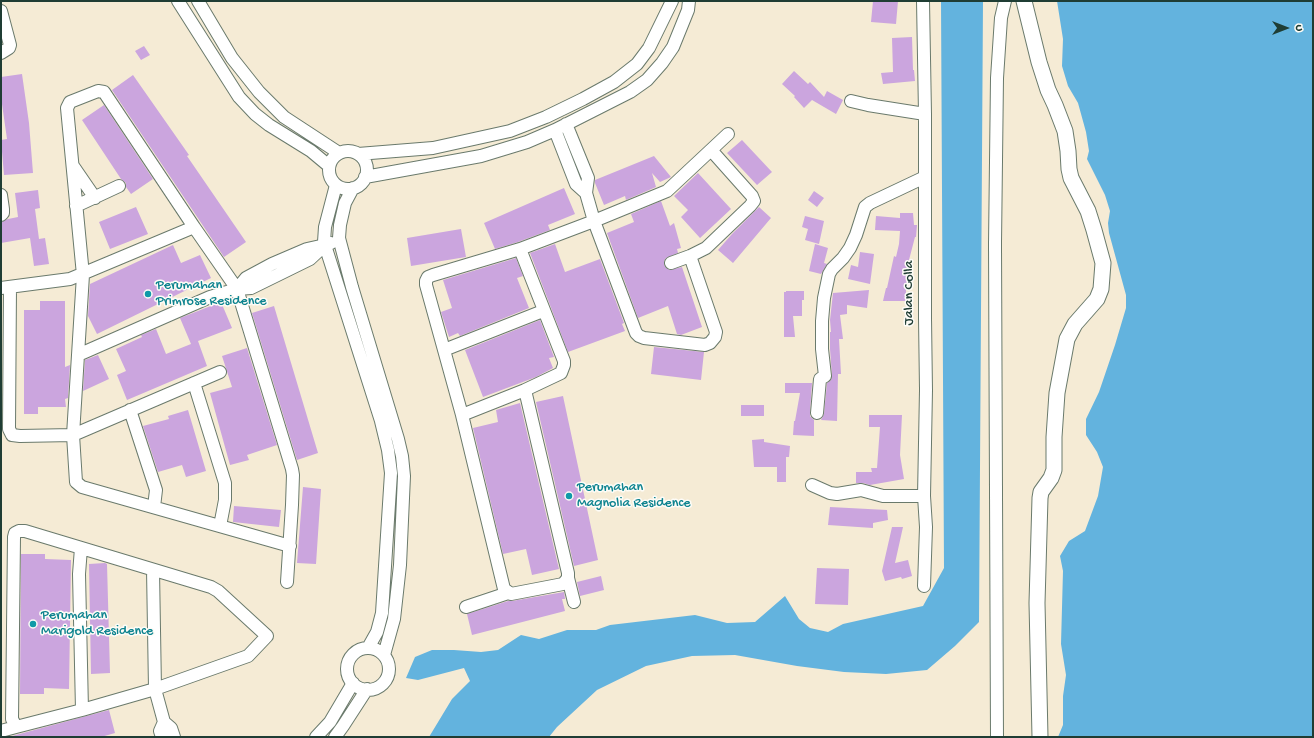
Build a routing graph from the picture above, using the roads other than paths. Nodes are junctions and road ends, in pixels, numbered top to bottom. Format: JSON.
{"nodes":[{"id":1,"x":178,"y":1,"type":"edge"},
{"id":2,"x":198,"y":1,"type":"edge"},
{"id":3,"x":672,"y":1,"type":"edge"},
{"id":4,"x":689,"y":1,"type":"edge"},
{"id":5,"x":923,"y":1,"type":"edge"},
{"id":6,"x":1005,"y":1,"type":"edge"},
{"id":7,"x":1024,"y":1,"type":"edge"},
{"id":8,"x":1,"y":11,"type":"edge"},
{"id":9,"x":1,"y":53,"type":"edge"},
{"id":10,"x":851,"y":101,"type":"dead end"},
{"id":11,"x":925,"y":114,"type":"junction"},
{"id":12,"x":566,"y":124,"type":"junction"},
{"id":13,"x":554,"y":130,"type":"junction"},
{"id":14,"x":728,"y":134,"type":"dead end"},
{"id":15,"x":448,"y":145,"type":"junction"},
{"id":16,"x":711,"y":150,"type":"junction"},
{"id":17,"x":339,"y":153,"type":"junction"},
{"id":18,"x":358,"y":154,"type":"junction"},
{"id":19,"x":452,"y":162,"type":"junction"},
{"id":20,"x":72,"y":165,"type":"junction"},
{"id":21,"x":329,"y":166,"type":"junction"},
{"id":22,"x":365,"y":177,"type":"junction"},
{"id":23,"x":925,"y":177,"type":"junction"},
{"id":24,"x":336,"y":185,"type":"junction"},
{"id":25,"x":119,"y":186,"type":"dead end"},
{"id":26,"x":353,"y":188,"type":"junction"},
{"id":27,"x":586,"y":193,"type":"junction"},
{"id":28,"x":1,"y":195,"type":"edge"},
{"id":29,"x":95,"y":198,"type":"junction"},
{"id":30,"x":76,"y":206,"type":"junction"},
{"id":31,"x":1,"y":215,"type":"edge"},
{"id":32,"x":594,"y":221,"type":"junction"},
{"id":33,"x":194,"y":227,"type":"junction"},
{"id":34,"x":339,"y":238,"type":"junction"},
{"id":35,"x":325,"y":245,"type":"junction"},
{"id":36,"x":520,"y":249,"type":"junction"},
{"id":37,"x":690,"y":256,"type":"junction"},
{"id":38,"x":671,"y":263,"type":"dead end"},
{"id":39,"x":83,"y":275,"type":"junction"},
{"id":40,"x":6,"y":287,"type":"edge"},
{"id":41,"x":237,"y":289,"type":"junction"},
{"id":42,"x":543,"y":310,"type":"junction"},
{"id":43,"x":444,"y":350,"type":"junction"},
{"id":44,"x":78,"y":355,"type":"junction"},
{"id":45,"x":220,"y":372,"type":"dead end"},
{"id":46,"x":194,"y":383,"type":"junction"},
{"id":47,"x":525,"y":390,"type":"junction"},
{"id":48,"x":130,"y":410,"type":"junction"},
{"id":49,"x":817,"y":413,"type":"dead end"},
{"id":50,"x":462,"y":415,"type":"junction"},
{"id":51,"x":73,"y":435,"type":"junction"},
{"id":52,"x":812,"y":485,"type":"dead end"},
{"id":53,"x":924,"y":496,"type":"junction"},
{"id":54,"x":154,"y":507,"type":"junction"},
{"id":55,"x":220,"y":526,"type":"junction"},
{"id":56,"x":290,"y":546,"type":"junction"},
{"id":57,"x":81,"y":548,"type":"junction"},
{"id":58,"x":153,"y":570,"type":"junction"},
{"id":59,"x":568,"y":578,"type":"junction"},
{"id":60,"x":287,"y":582,"type":"dead end"},
{"id":61,"x":924,"y":586,"type":"dead end"},
{"id":62,"x":508,"y":593,"type":"junction"},
{"id":63,"x":574,"y":602,"type":"dead end"},
{"id":64,"x":466,"y":607,"type":"dead end"},
{"id":65,"x":368,"y":648,"type":"junction"},
{"id":66,"x":384,"y":656,"type":"junction"},
{"id":67,"x":353,"y":683,"type":"junction"},
{"id":68,"x":155,"y":689,"type":"junction"},
{"id":69,"x":367,"y":689,"type":"junction"},
{"id":70,"x":82,"y":710,"type":"junction"},
{"id":71,"x":164,"y":722,"type":"junction"},
{"id":72,"x":16,"y":727,"type":"junction"},
{"id":73,"x":1,"y":731,"type":"edge"},
{"id":74,"x":162,"y":737,"type":"edge"},
{"id":75,"x":174,"y":737,"type":"edge"},
{"id":76,"x":316,"y":737,"type":"edge"},
{"id":77,"x":335,"y":737,"type":"edge"},
{"id":78,"x":997,"y":737,"type":"edge"},
{"id":79,"x":1040,"y":737,"type":"edge"}],
"edges":[{"from":1,"to":21,"type":"street"},
{"from":2,"to":17,"type":"street"},
{"from":3,"to":15,"type":"street"},
{"from":4,"to":12,"type":"street"},
{"from":5,"to":11,"type":"street","name":"Jalan Colla"},
{"from":6,"to":78,"type":"street"},
{"from":7,"to":79,"type":"street"},
{"from":8,"to":9,"type":"street"},
{"from":10,"to":11,"type":"street"},
{"from":11,"to":23,"type":"street","name":"Jalan Colla"},
{"from":12,"to":13,"type":"street"},
{"from":12,"to":27,"type":"street"},
{"from":13,"to":19,"type":"street"},
{"from":13,"to":27,"type":"street"},
{"from":14,"to":16,"type":"street"},
{"from":15,"to":18,"type":"street"},
{"from":15,"to":19,"type":"street"},
{"from":16,"to":32,"type":"street"},
{"from":16,"to":37,"type":"street"},
{"from":17,"to":18,"type":"street"},
{"from":17,"to":21,"type":"street"},
{"from":18,"to":22,"type":"street"},
{"from":19,"to":22,"type":"street"},
{"from":20,"to":29,"type":"street"},
{"from":20,"to":30,"type":"street"},
{"from":20,"to":33,"type":"street"},
{"from":21,"to":24,"type":"street"},
{"from":22,"to":26,"type":"street"},
{"from":23,"to":49,"type":"street"},
{"from":23,"to":53,"type":"street","name":"Jalan Colla"},
{"from":24,"to":26,"type":"street"},
{"from":24,"to":35,"type":"street"},
{"from":25,"to":29,"type":"street"},
{"from":26,"to":34,"type":"street"},
{"from":27,"to":32,"type":"street"},
{"from":28,"to":31,"type":"street"},
{"from":29,"to":30,"type":"street"},
{"from":30,"to":39,"type":"street"},
{"from":32,"to":36,"type":"street"},
{"from":32,"to":37,"type":"street"},
{"from":33,"to":39,"type":"street"},
{"from":33,"to":41,"type":"street"},
{"from":34,"to":35,"type":"street"},
{"from":34,"to":66,"type":"street"},
{"from":35,"to":41,"type":"street"},
{"from":35,"to":65,"type":"street"},
{"from":36,"to":42,"type":"street"},
{"from":36,"to":43,"type":"street"},
{"from":37,"to":38,"type":"street"},
{"from":39,"to":40,"type":"street"},
{"from":39,"to":44,"type":"street"},
{"from":40,"to":51,"type":"street"},
{"from":41,"to":44,"type":"street"},
{"from":41,"to":56,"type":"street"},
{"from":42,"to":43,"type":"street"},
{"from":42,"to":47,"type":"street"},
{"from":43,"to":50,"type":"street"},
{"from":44,"to":51,"type":"street"},
{"from":45,"to":46,"type":"street"},
{"from":46,"to":48,"type":"street"},
{"from":46,"to":55,"type":"street"},
{"from":47,"to":50,"type":"street"},
{"from":47,"to":59,"type":"street"},
{"from":48,"to":51,"type":"street"},
{"from":48,"to":54,"type":"street"},
{"from":50,"to":62,"type":"street"},
{"from":51,"to":54,"type":"street"},
{"from":52,"to":53,"type":"street"},
{"from":53,"to":61,"type":"street","name":"Jalan Colla"},
{"from":54,"to":55,"type":"street"},
{"from":55,"to":56,"type":"street"},
{"from":56,"to":60,"type":"street"},
{"from":57,"to":58,"type":"street"},
{"from":57,"to":70,"type":"street"},
{"from":57,"to":72,"type":"street"},
{"from":58,"to":68,"type":"street"},
{"from":58,"to":68,"type":"street"},
{"from":59,"to":62,"type":"street"},
{"from":59,"to":63,"type":"street"},
{"from":62,"to":64,"type":"street"},
{"from":65,"to":66,"type":"street"},
{"from":65,"to":67,"type":"street"},
{"from":66,"to":69,"type":"street"},
{"from":67,"to":69,"type":"street"},
{"from":67,"to":76,"type":"street"},
{"from":68,"to":70,"type":"street"},
{"from":68,"to":71,"type":"street"},
{"from":69,"to":77,"type":"street"},
{"from":70,"to":72,"type":"street"},
{"from":71,"to":74,"type":"street"},
{"from":71,"to":75,"type":"street"},
{"from":72,"to":73,"type":"street"}]}
